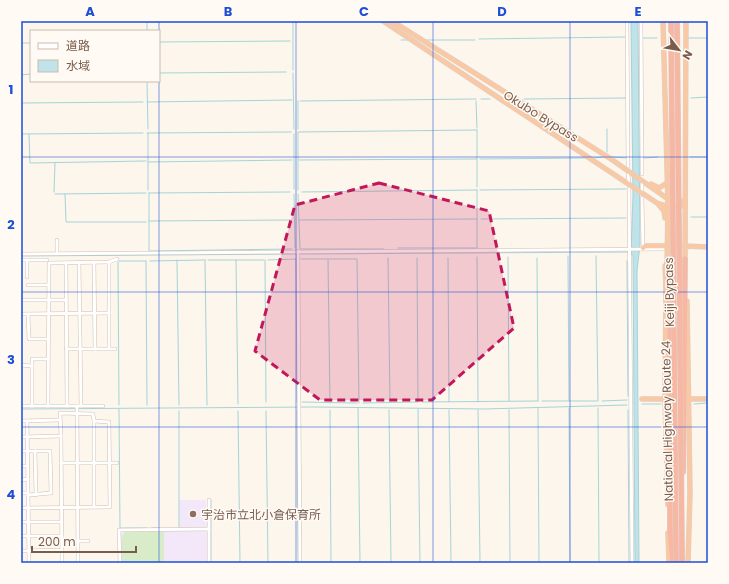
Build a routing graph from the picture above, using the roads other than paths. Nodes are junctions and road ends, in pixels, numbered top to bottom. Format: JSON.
{"nodes":[{"id":1,"x":383,"y":21,"type":"edge"},
{"id":2,"x":392,"y":21,"type":"edge"},
{"id":3,"x":627,"y":21,"type":"edge"},
{"id":4,"x":641,"y":21,"type":"edge"},
{"id":5,"x":663,"y":21,"type":"edge"},
{"id":6,"x":672,"y":21,"type":"edge"},
{"id":7,"x":677,"y":21,"type":"edge"},
{"id":8,"x":686,"y":21,"type":"edge"},
{"id":9,"x":686,"y":130,"type":"junction"},
{"id":10,"x":629,"y":171,"type":"junction"},
{"id":11,"x":641,"y":179,"type":"junction"},
{"id":12,"x":667,"y":183,"type":"junction"},
{"id":13,"x":629,"y":185,"type":"junction"},
{"id":14,"x":641,"y":191,"type":"junction"},
{"id":15,"x":642,"y":198,"type":"dead end"},
{"id":16,"x":667,"y":199,"type":"junction"},
{"id":17,"x":658,"y":203,"type":"junction"},
{"id":18,"x":668,"y":206,"type":"junction"},
{"id":19,"x":677,"y":207,"type":"junction"},
{"id":20,"x":686,"y":216,"type":"junction"},
{"id":21,"x":57,"y":240,"type":"dead end"},
{"id":22,"x":665,"y":247,"type":"junction"},
{"id":23,"x":687,"y":247,"type":"junction"},
{"id":24,"x":708,"y":247,"type":"edge"},
{"id":25,"x":630,"y":248,"type":"junction"},
{"id":26,"x":642,"y":248,"type":"junction"},
{"id":27,"x":57,"y":253,"type":"junction"},
{"id":28,"x":298,"y":253,"type":"junction"},
{"id":29,"x":21,"y":254,"type":"edge"},
{"id":30,"x":29,"y":254,"type":"junction"},
{"id":31,"x":117,"y":259,"type":"dead end"},
{"id":32,"x":685,"y":259,"type":"junction"},
{"id":33,"x":21,"y":260,"type":"edge"},
{"id":34,"x":28,"y":260,"type":"junction"},
{"id":35,"x":47,"y":260,"type":"dead end"},
{"id":36,"x":79,"y":262,"type":"junction"},
{"id":37,"x":94,"y":262,"type":"junction"},
{"id":38,"x":109,"y":262,"type":"junction"},
{"id":39,"x":66,"y":263,"type":"junction"},
{"id":40,"x":667,"y":264,"type":"junction"},
{"id":41,"x":27,"y":277,"type":"dead end"},
{"id":42,"x":28,"y":285,"type":"dead end"},
{"id":43,"x":48,"y":285,"type":"junction"},
{"id":44,"x":666,"y":288,"type":"junction"},
{"id":45,"x":21,"y":300,"type":"edge"},
{"id":46,"x":48,"y":300,"type":"junction"},
{"id":47,"x":66,"y":300,"type":"junction"},
{"id":48,"x":21,"y":314,"type":"edge"},
{"id":49,"x":28,"y":314,"type":"junction"},
{"id":50,"x":48,"y":314,"type":"junction"},
{"id":51,"x":66,"y":314,"type":"junction"},
{"id":52,"x":80,"y":314,"type":"junction"},
{"id":53,"x":94,"y":314,"type":"junction"},
{"id":54,"x":109,"y":314,"type":"junction"},
{"id":55,"x":48,"y":339,"type":"junction"},
{"id":56,"x":109,"y":348,"type":"junction"},
{"id":57,"x":66,"y":349,"type":"junction"},
{"id":58,"x":80,"y":349,"type":"junction"},
{"id":59,"x":95,"y":349,"type":"junction"},
{"id":60,"x":115,"y":349,"type":"dead end"},
{"id":61,"x":48,"y":359,"type":"junction"},
{"id":62,"x":21,"y":365,"type":"edge"},
{"id":63,"x":32,"y":366,"type":"junction"},
{"id":64,"x":689,"y":399,"type":"junction"},
{"id":65,"x":708,"y":399,"type":"edge"},
{"id":66,"x":665,"y":400,"type":"junction"},
{"id":67,"x":642,"y":401,"type":"dead end"},
{"id":68,"x":21,"y":406,"type":"edge"},
{"id":69,"x":32,"y":406,"type":"junction"},
{"id":70,"x":48,"y":406,"type":"junction"},
{"id":71,"x":66,"y":406,"type":"junction"},
{"id":72,"x":79,"y":406,"type":"junction"},
{"id":73,"x":103,"y":406,"type":"dead end"},
{"id":74,"x":77,"y":413,"type":"junction"},
{"id":75,"x":60,"y":420,"type":"junction"},
{"id":76,"x":21,"y":421,"type":"edge"},
{"id":77,"x":27,"y":421,"type":"junction"},
{"id":78,"x":94,"y":421,"type":"junction"},
{"id":79,"x":61,"y":436,"type":"junction"},
{"id":80,"x":21,"y":437,"type":"edge"},
{"id":81,"x":27,"y":437,"type":"junction"},
{"id":82,"x":21,"y":451,"type":"edge"},
{"id":83,"x":28,"y":451,"type":"junction"},
{"id":84,"x":35,"y":451,"type":"junction"},
{"id":85,"x":62,"y":463,"type":"junction"},
{"id":86,"x":77,"y":463,"type":"junction"},
{"id":87,"x":94,"y":463,"type":"junction"},
{"id":88,"x":110,"y":463,"type":"junction"},
{"id":89,"x":117,"y":463,"type":"dead end"},
{"id":90,"x":21,"y":466,"type":"edge"},
{"id":91,"x":28,"y":466,"type":"junction"},
{"id":92,"x":28,"y":479,"type":"junction"},
{"id":93,"x":21,"y":480,"type":"edge"},
{"id":94,"x":21,"y":493,"type":"edge"},
{"id":95,"x":28,"y":494,"type":"junction"},
{"id":96,"x":36,"y":495,"type":"junction"},
{"id":97,"x":209,"y":500,"type":"dead end"},
{"id":98,"x":62,"y":507,"type":"junction"},
{"id":99,"x":78,"y":507,"type":"junction"},
{"id":100,"x":94,"y":507,"type":"junction"},
{"id":101,"x":21,"y":508,"type":"edge"},
{"id":102,"x":28,"y":508,"type":"junction"},
{"id":103,"x":21,"y":522,"type":"edge"},
{"id":104,"x":28,"y":522,"type":"junction"},
{"id":105,"x":62,"y":522,"type":"junction"},
{"id":106,"x":681,"y":528,"type":"junction"},
{"id":107,"x":209,"y":529,"type":"junction"},
{"id":108,"x":21,"y":536,"type":"edge"},
{"id":109,"x":28,"y":536,"type":"junction"},
{"id":110,"x":62,"y":536,"type":"junction"},
{"id":111,"x":62,"y":541,"type":"junction"},
{"id":112,"x":78,"y":541,"type":"junction"},
{"id":113,"x":88,"y":541,"type":"dead end"},
{"id":114,"x":29,"y":550,"type":"junction"},
{"id":115,"x":62,"y":550,"type":"junction"},
{"id":116,"x":21,"y":551,"type":"edge"},
{"id":117,"x":29,"y":563,"type":"edge"},
{"id":118,"x":62,"y":563,"type":"edge"},
{"id":119,"x":78,"y":563,"type":"edge"},
{"id":120,"x":120,"y":563,"type":"edge"},
{"id":121,"x":209,"y":563,"type":"edge"},
{"id":122,"x":300,"y":563,"type":"edge"},
{"id":123,"x":632,"y":563,"type":"edge"},
{"id":124,"x":669,"y":563,"type":"edge"},
{"id":125,"x":674,"y":563,"type":"edge"},
{"id":126,"x":682,"y":563,"type":"edge"},
{"id":127,"x":688,"y":563,"type":"edge"}],
"edges":[{"from":1,"to":13,"type":"highway","name":"Okubo Bypass"},
{"from":2,"to":10,"type":"highway","name":"Okubo Bypass"},
{"from":3,"to":10,"type":"street"},
{"from":4,"to":11,"type":"street"},
{"from":5,"to":12,"type":"highway","name":"National Highway Route 24"},
{"from":6,"to":125,"type":"highway","name":"Keiji Bypass","bridge":true},
{"from":7,"to":106,"type":"highway","name":"Keiji Bypass","bridge":true},
{"from":8,"to":9,"type":"highway"},
{"from":9,"to":19,"type":"highway"},
{"from":9,"to":20,"type":"highway","name":"National Highway Route 24"},
{"from":10,"to":11,"type":"highway","name":"Okubo Bypass"},
{"from":10,"to":13,"type":"street"},
{"from":11,"to":12,"type":"highway"},
{"from":11,"to":14,"type":"street"},
{"from":11,"to":16,"type":"highway","name":"Okubo Bypass"},
{"from":12,"to":16,"type":"highway","name":"National Highway Route 24"},
{"from":13,"to":14,"type":"highway","name":"Okubo Bypass"},
{"from":13,"to":25,"type":"street"},
{"from":14,"to":17,"type":"highway","name":"Okubo Bypass"},
{"from":15,"to":26,"type":"street"},
{"from":16,"to":18,"type":"highway","name":"National Highway Route 24"},
{"from":16,"to":19,"type":"highway","name":"Okubo Bypass"},
{"from":17,"to":18,"type":"highway","name":"Okubo Bypass"},
{"from":17,"to":22,"type":"highway"},
{"from":18,"to":19,"type":"highway","name":"Okubo Bypass"},
{"from":18,"to":22,"type":"highway","name":"National Highway Route 24"},
{"from":19,"to":20,"type":"highway","name":"Okubo Bypass"},
{"from":20,"to":23,"type":"highway","name":"National Highway Route 24"},
{"from":21,"to":27,"type":"street"},
{"from":22,"to":26,"type":"highway"},
{"from":22,"to":40,"type":"highway","name":"National Highway Route 24"},
{"from":22,"to":44,"type":"highway"},
{"from":23,"to":24,"type":"highway"},
{"from":23,"to":32,"type":"highway","name":"National Highway Route 24"},
{"from":25,"to":26,"type":"street"},
{"from":25,"to":28,"type":"street"},
{"from":25,"to":123,"type":"street"},
{"from":27,"to":28,"type":"street"},
{"from":27,"to":30,"type":"street"},
{"from":28,"to":122,"type":"street"},
{"from":29,"to":30,"type":"street"},
{"from":30,"to":34,"type":"street"},
{"from":31,"to":38,"type":"street"},
{"from":32,"to":64,"type":"highway","name":"National Highway Route 24"},
{"from":32,"to":106,"type":"highway","bridge":true},
{"from":33,"to":34,"type":"street"},
{"from":34,"to":35,"type":"street"},
{"from":34,"to":41,"type":"street"},
{"from":36,"to":37,"type":"street"},
{"from":36,"to":39,"type":"street"},
{"from":36,"to":52,"type":"street"},
{"from":37,"to":38,"type":"street"},
{"from":37,"to":53,"type":"street"},
{"from":38,"to":54,"type":"street"},
{"from":39,"to":43,"type":"street"},
{"from":39,"to":47,"type":"street"},
{"from":40,"to":44,"type":"highway","name":"National Highway Route 24"},
{"from":40,"to":125,"type":"highway"},
{"from":42,"to":43,"type":"street"},
{"from":43,"to":46,"type":"street"},
{"from":44,"to":66,"type":"highway","name":"National Highway Route 24"},
{"from":45,"to":46,"type":"street"},
{"from":46,"to":47,"type":"street"},
{"from":46,"to":50,"type":"street"},
{"from":47,"to":51,"type":"street"},
{"from":48,"to":49,"type":"street"},
{"from":49,"to":50,"type":"street"},
{"from":49,"to":55,"type":"street"},
{"from":50,"to":51,"type":"street"},
{"from":50,"to":55,"type":"street"},
{"from":51,"to":52,"type":"street"},
{"from":51,"to":57,"type":"street"},
{"from":52,"to":53,"type":"street"},
{"from":52,"to":58,"type":"street"},
{"from":53,"to":54,"type":"street"},
{"from":53,"to":59,"type":"street"},
{"from":54,"to":56,"type":"street"},
{"from":55,"to":61,"type":"street"},
{"from":56,"to":59,"type":"street"},
{"from":56,"to":60,"type":"street"},
{"from":57,"to":58,"type":"street"},
{"from":57,"to":71,"type":"street"},
{"from":58,"to":59,"type":"street"},
{"from":58,"to":72,"type":"street"},
{"from":61,"to":63,"type":"street"},
{"from":61,"to":70,"type":"street"},
{"from":62,"to":63,"type":"street"},
{"from":63,"to":69,"type":"street"},
{"from":64,"to":65,"type":"highway"},
{"from":64,"to":127,"type":"highway","name":"National Highway Route 24"},
{"from":66,"to":67,"type":"highway"},
{"from":66,"to":124,"type":"highway","name":"National Highway Route 24"},
{"from":68,"to":69,"type":"street"},
{"from":69,"to":70,"type":"street"},
{"from":70,"to":71,"type":"street"},
{"from":71,"to":72,"type":"street"},
{"from":72,"to":73,"type":"street"},
{"from":72,"to":74,"type":"street"},
{"from":74,"to":75,"type":"street"},
{"from":74,"to":78,"type":"street"},
{"from":74,"to":86,"type":"street"},
{"from":75,"to":77,"type":"street"},
{"from":75,"to":79,"type":"street"},
{"from":76,"to":77,"type":"street"},
{"from":77,"to":81,"type":"street"},
{"from":78,"to":87,"type":"street"},
{"from":78,"to":88,"type":"street"},
{"from":79,"to":81,"type":"street"},
{"from":79,"to":85,"type":"street"},
{"from":80,"to":81,"type":"street"},
{"from":81,"to":83,"type":"street"},
{"from":82,"to":83,"type":"street"},
{"from":83,"to":84,"type":"street"},
{"from":83,"to":91,"type":"street"},
{"from":84,"to":96,"type":"street"},
{"from":84,"to":96,"type":"street"},
{"from":85,"to":86,"type":"street"},
{"from":85,"to":98,"type":"street"},
{"from":86,"to":87,"type":"street"},
{"from":86,"to":99,"type":"street"},
{"from":87,"to":88,"type":"street"},
{"from":87,"to":100,"type":"street"},
{"from":88,"to":89,"type":"street"},
{"from":88,"to":100,"type":"street"},
{"from":90,"to":91,"type":"street"},
{"from":91,"to":92,"type":"street"},
{"from":92,"to":93,"type":"street"},
{"from":92,"to":95,"type":"street"},
{"from":94,"to":95,"type":"street"},
{"from":95,"to":96,"type":"street"},
{"from":95,"to":102,"type":"street"},
{"from":97,"to":107,"type":"street"},
{"from":98,"to":99,"type":"street"},
{"from":98,"to":102,"type":"street"},
{"from":98,"to":105,"type":"street"},
{"from":99,"to":100,"type":"street"},
{"from":99,"to":112,"type":"street"},
{"from":101,"to":102,"type":"street"},
{"from":102,"to":104,"type":"street"},
{"from":103,"to":104,"type":"street"},
{"from":104,"to":105,"type":"street"},
{"from":104,"to":109,"type":"street"},
{"from":105,"to":110,"type":"street"},
{"from":106,"to":126,"type":"highway","name":"Keiji Bypass","bridge":true},
{"from":107,"to":120,"type":"street"},
{"from":107,"to":121,"type":"street"},
{"from":108,"to":109,"type":"street"},
{"from":109,"to":110,"type":"street"},
{"from":109,"to":114,"type":"street"},
{"from":110,"to":111,"type":"street"},
{"from":111,"to":112,"type":"street"},
{"from":111,"to":115,"type":"street"},
{"from":112,"to":113,"type":"street"},
{"from":112,"to":119,"type":"street"},
{"from":114,"to":115,"type":"street"},
{"from":114,"to":116,"type":"street"},
{"from":114,"to":117,"type":"street"},
{"from":115,"to":118,"type":"street"}]}
